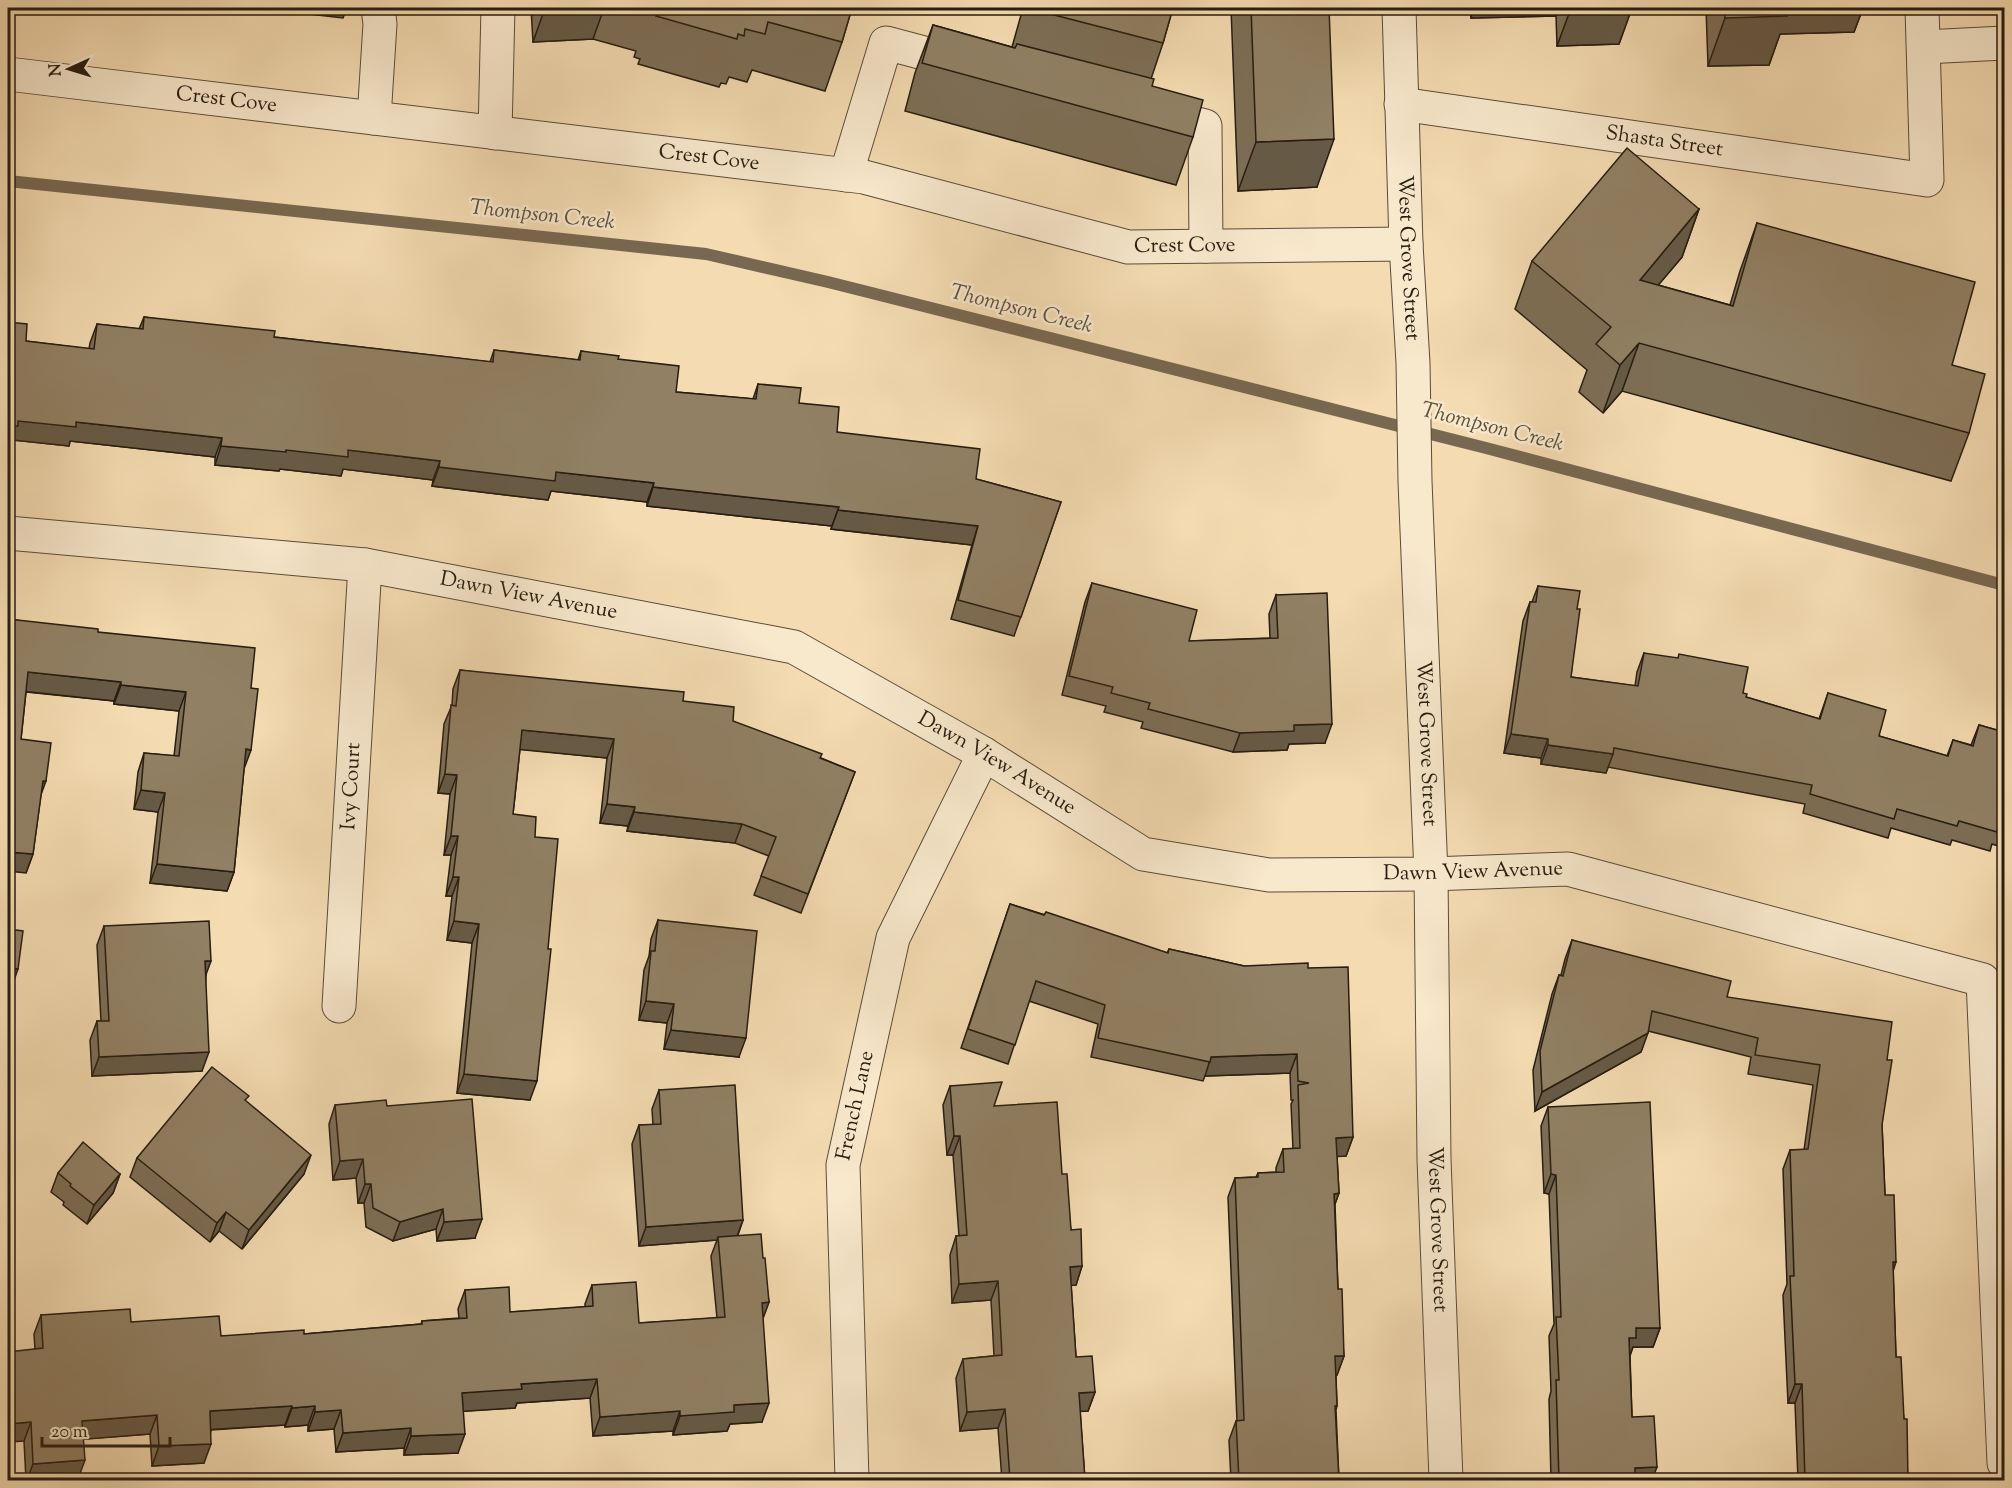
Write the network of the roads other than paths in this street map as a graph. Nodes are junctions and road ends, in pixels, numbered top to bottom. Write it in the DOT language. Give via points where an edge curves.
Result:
graph roads {
  1 [pos="378,8"];
  2 [pos="498,8"];
  3 [pos="1399,8"];
  4 [pos="1923,8"];
  5 [pos="2004,43"];
  6 [pos="1924,47"];
  7 [pos="988,70"];
  8 [pos="8,74"];
  9 [pos="1401,104"];
  10 [pos="1125,105"];
  11 [pos="374,118"];
  12 [pos="495,133"];
  13 [pos="846,175"];
  14 [pos="1406,244"];
  15 [pos="1206,246"];
  16 [pos="8,533"];
  17 [pos="365,565"];
  18 [pos="984,754"];
  19 [pos="1431,874"];
  20 [pos="339,1006"];
  21 [pos="2004,1463"];
  22 [pos="852,1480"];
  23 [pos="1446,1480"];
  1 -- 11 [label="street"];
  2 -- 12 [label="street"];
  3 -- 9 [label="street, West Grove Street"];
  4 -- 6 [label="street"];
  5 -- 6 [label="street"];
  6 -- 9 [label="street, Shasta Street" via="1927,180"];
  7 -- 13 [label="street" via="886,43"];
  8 -- 11 [label="street, Crest Cove"];
  9 -- 14 [label="street, West Grove Street"];
  10 -- 15 [label="street" via="1205,126"];
  11 -- 12 [label="street, Crest Cove"];
  12 -- 13 [label="street, Crest Cove"];
  13 -- 15 [label="street, Crest Cove" via="1128,247"];
  14 -- 15 [label="street, Crest Cove"];
  14 -- 19 [label="street, West Grove Street"];
  16 -- 17 [label="street, Dawn View Avenue"];
  17 -- 18 [label="street, Dawn View Avenue" via="794,647"];
  17 -- 20 [label="street, Ivy Court"];
  18 -- 19 [label="street, Dawn View Avenue" via="1143,854 1269,875"];
  18 -- 22 [label="street, French Lane" via="893,938 843,1165"];
  19 -- 21 [label="street, Dawn View Avenue" via="1568,869 1983,980"];
  19 -- 23 [label="street, West Grove Street" via="1435,1171"];
}
